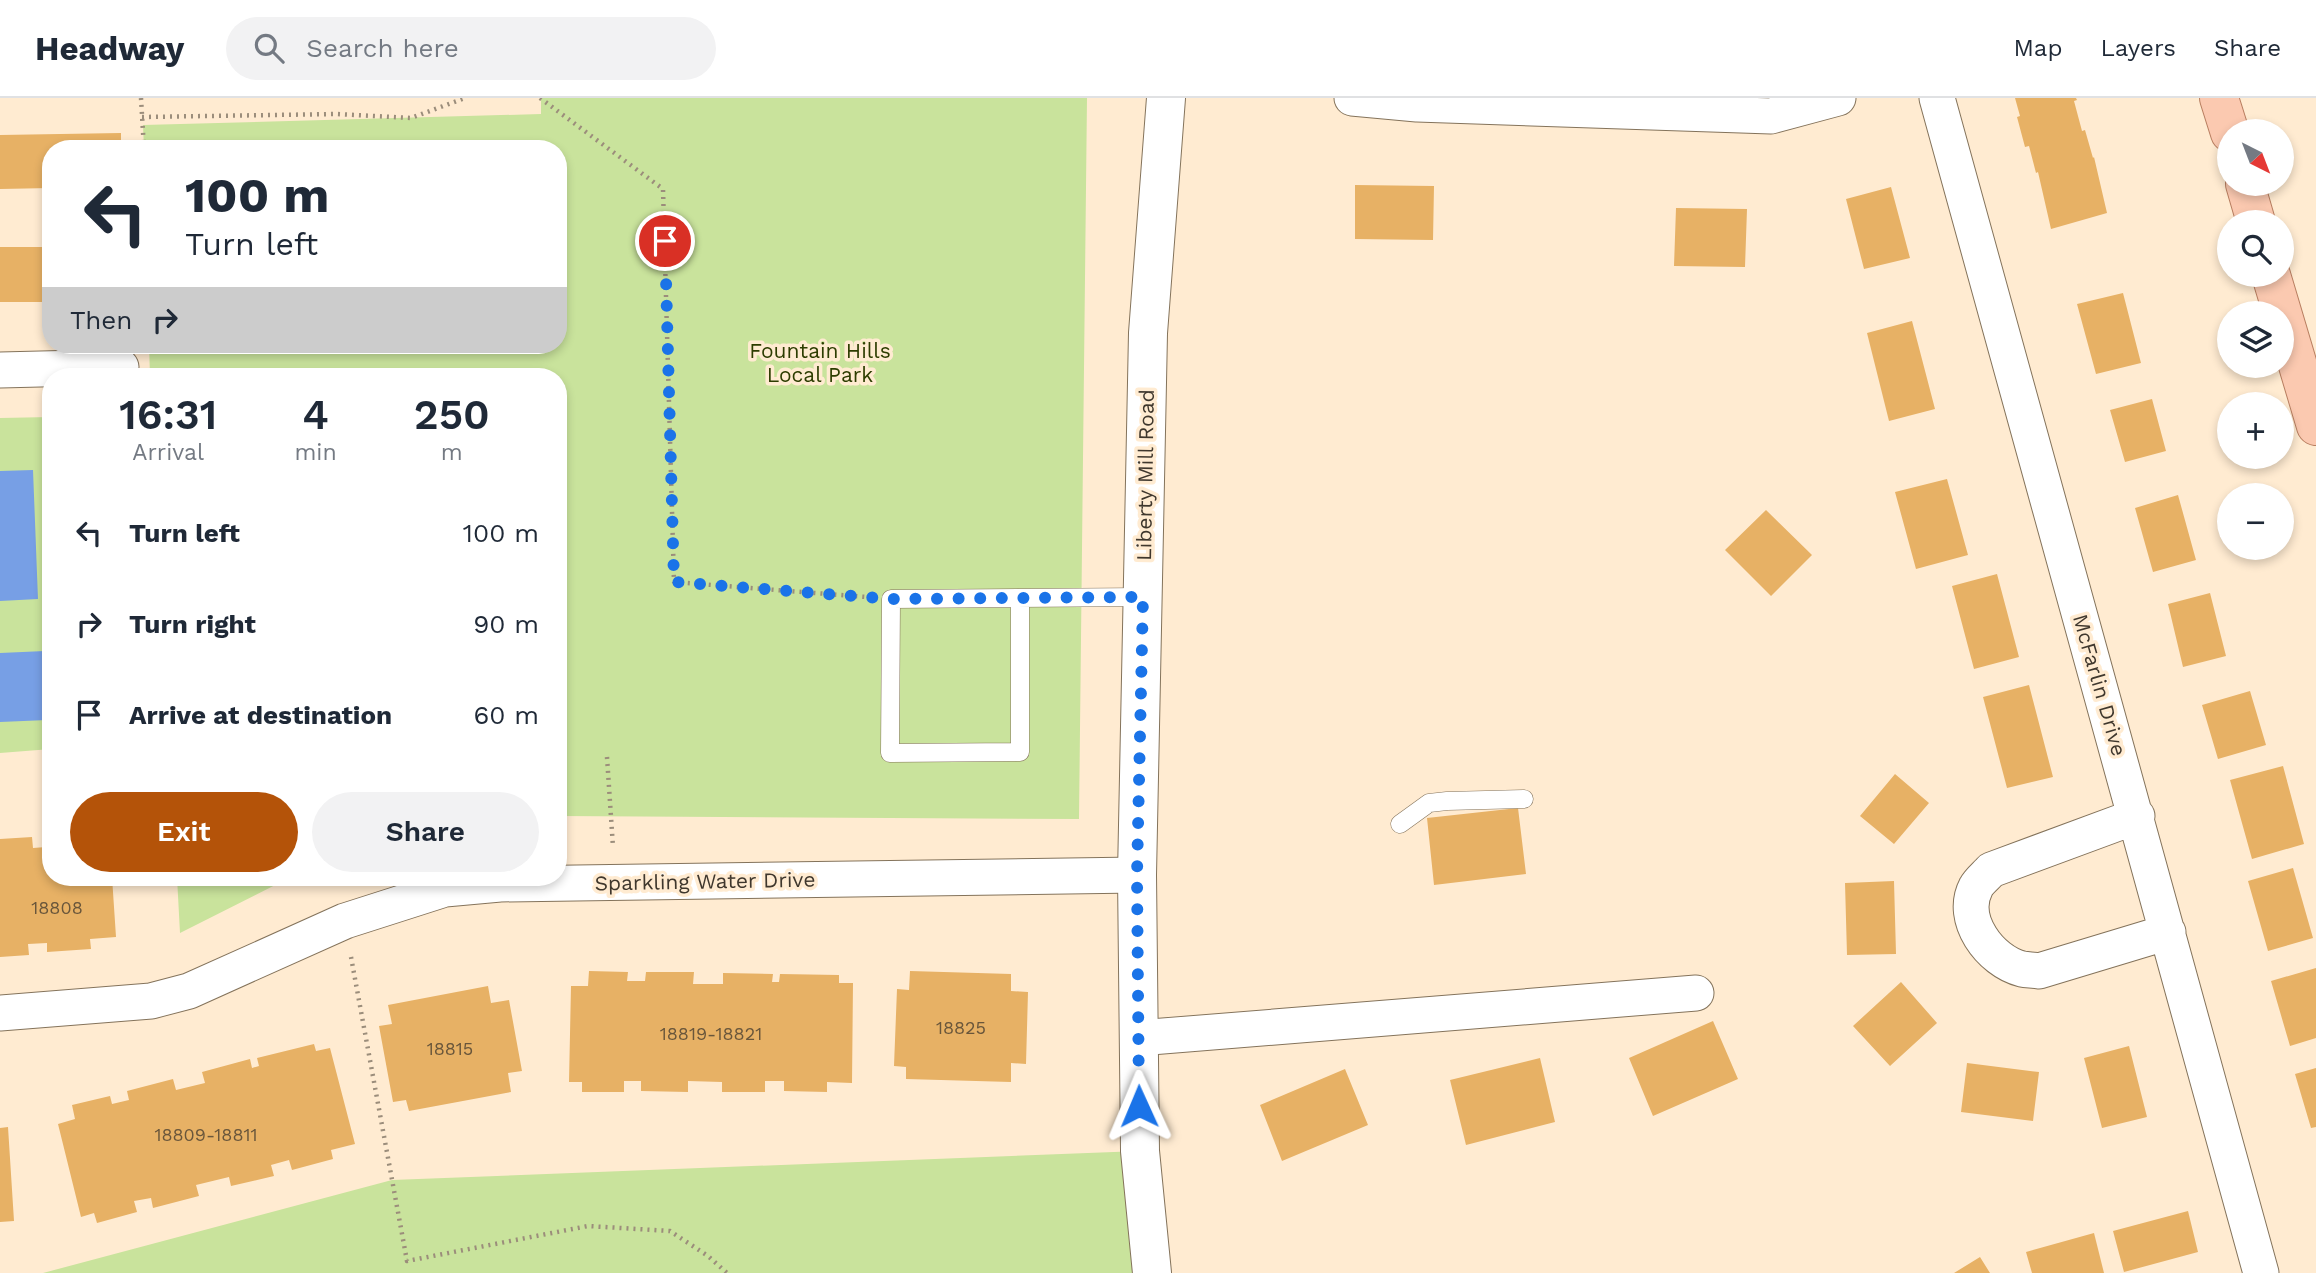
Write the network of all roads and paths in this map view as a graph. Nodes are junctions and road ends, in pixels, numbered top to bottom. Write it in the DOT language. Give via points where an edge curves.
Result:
graph roads {
  1 [pos="141,98"];
  2 [pos="465,98"];
  3 [pos="540,98"];
  4 [pos="1166,98"];
  5 [pos="1352,98"];
  6 [pos="1838,98"];
  7 [pos="1937,98"];
  8 [pos="2219,98"];
  9 [pos="1417,101"];
  10 [pos="142,117"];
  11 [pos="2226,119"];
  12 [pos="143,140"];
  13 [pos="2275,287"];
  14 [pos="121,367"];
  15 [pos="81,368"];
  16 [pos="42,369"];
  17 [pos="0,370"];
  18 [pos="2316,426"];
  19 [pos="1143,597"];
  20 [pos="1020,598"];
  21 [pos="891,599"];
  22 [pos="607,757"];
  23 [pos="1524,799"];
  24 [pos="2137,816"];
  25 [pos="1400,824"];
  26 [pos="1137,875"];
  27 [pos="615,882"];
  28 [pos="567,883"];
  29 [pos="478,886"];
  30 [pos="345,921"];
  31 [pos="2168,932"];
  32 [pos="1696,993"];
  33 [pos="0,1013"];
  34 [pos="1138,1038"];
  35 [pos="727,1273"];
  36 [pos="1152,1273"];
  37 [pos="2261,1273"];
  1 -- 10 [label="path"];
  2 -- 10 [label="path" via="411,118 337,114"];
  3 -- 21 [label="path" via="663,189 674,582"];
  4 -- 19 [label="street, Liberty Mill Road" via="1148,333"];
  5 -- 9 [label="street"];
  6 -- 9 [label="street" via="1772,116"];
  7 -- 24 [label="street, McFarlin Drive"];
  8 -- 11 [label="main road"];
  10 -- 12 [label="path"];
  13 -- 18 [label="main road"];
  14 -- 15 [label="street"];
  16 -- 17 [label="street"];
  19 -- 20 [label="lane"];
  19 -- 26 [label="street, Liberty Mill Road"];
  20 -- 21 [label="lane"];
  20 -- 21 [label="lane" via="1020,752 890,753"];
  22 -- 27 [label="path"];
  23 -- 25 [label="lane" via="1429,803"];
  24 -- 31 [label="street, McFarlin Drive"];
  24 -- 31 [label="street" via="1991,870 1976,887 1971,908 1975,928 1993,953 2020,969 2039,971"];
  26 -- 27 [label="street, Sparkling Water Drive"];
  26 -- 34 [label="street, Liberty Mill Road"];
  27 -- 28 [label="street, Sparkling Water Drive"];
  29 -- 30 [label="street, Sparkling Water Drive" via="445,889"];
  30 -- 33 [label="street, Sparkling Water Drive" via="189,991 151,1001"];
  30 -- 35 [label="path" via="407,1261 588,1226 670,1231"];
  31 -- 37 [label="street, McFarlin Drive"];
  32 -- 34 [label="street"];
  34 -- 36 [label="street, Liberty Mill Road" via="1140,1151"];
}
